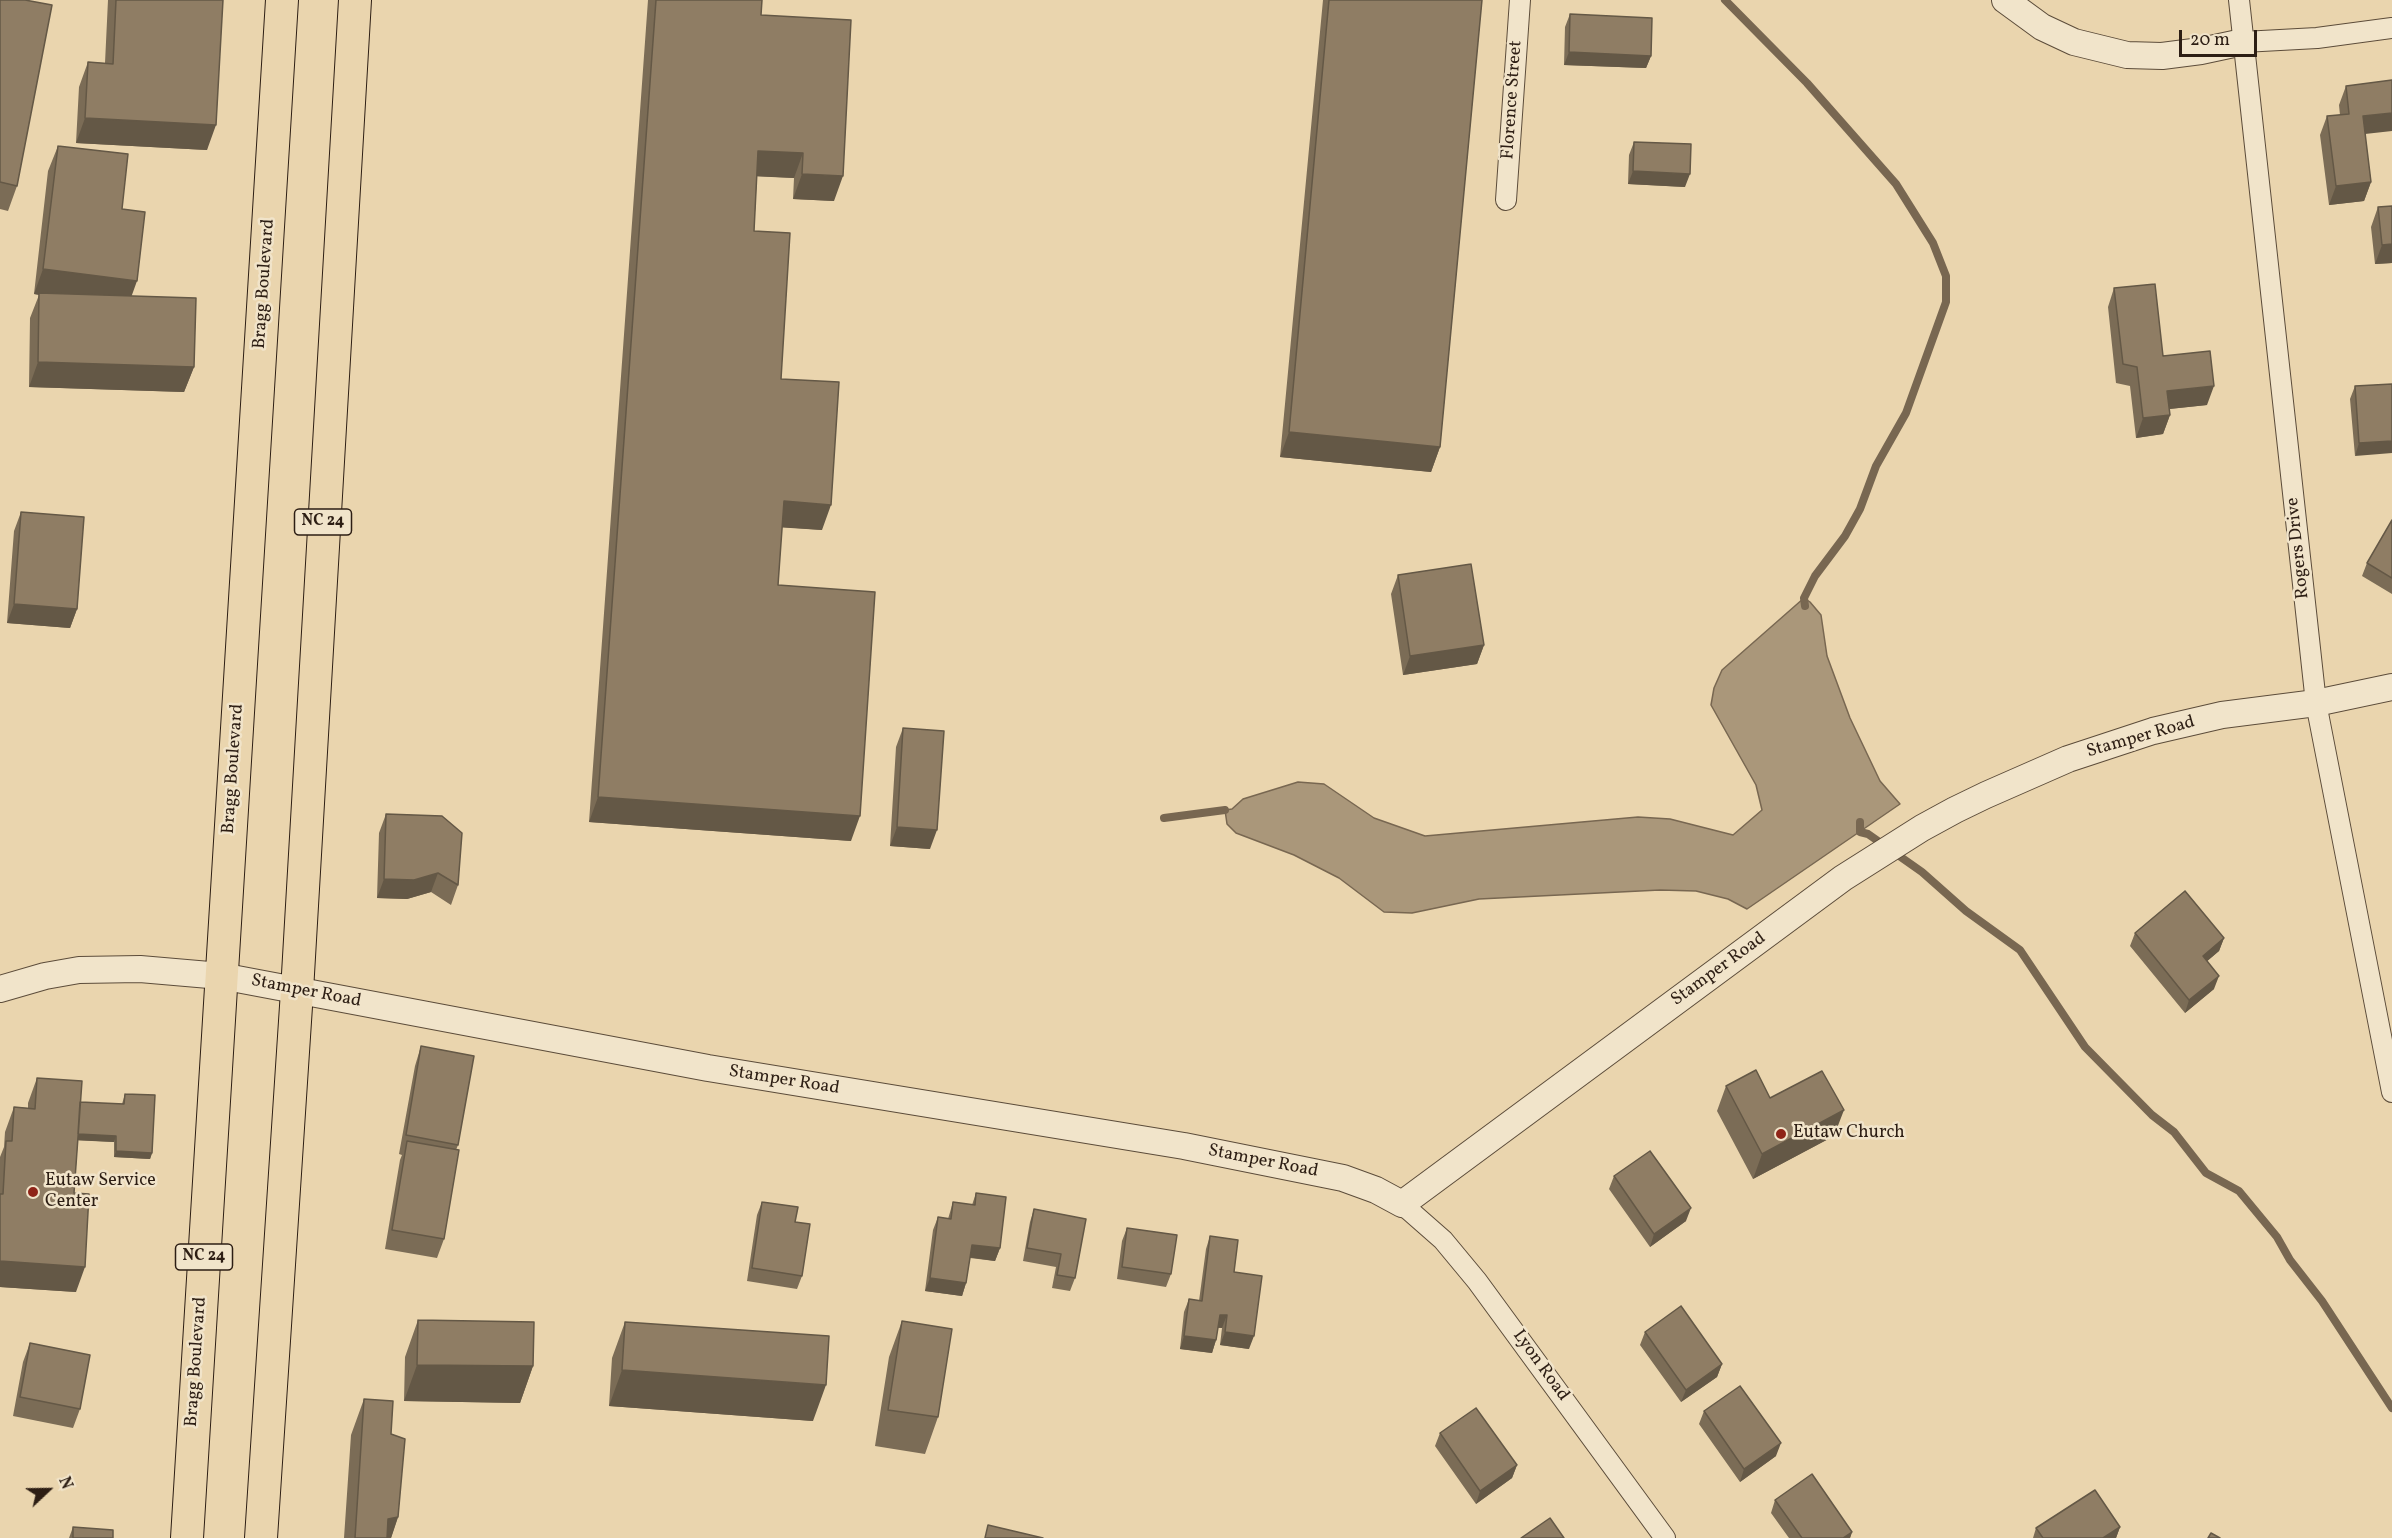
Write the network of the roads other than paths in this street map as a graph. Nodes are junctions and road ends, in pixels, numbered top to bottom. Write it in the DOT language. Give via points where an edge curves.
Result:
graph roads {
  1 [pos="282,0"];
  2 [pos="355,0"];
  3 [pos="1520,0"];
  4 [pos="2005,0"];
  5 [pos="2239,0"];
  6 [pos="2392,28"];
  7 [pos="2243,42"];
  8 [pos="1506,200"];
  9 [pos="2392,687"];
  10 [pos="2316,703"];
  11 [pos="221,976"];
  12 [pos="0,989"];
  13 [pos="297,991"];
  14 [pos="2392,1092"];
  15 [pos="1402,1204"];
  16 [pos="187,1538"];
  17 [pos="261,1538"];
  18 [pos="1665,1538"];
  1 -- 11 [label="main road, Bragg Boulevard / NC 24"];
  2 -- 13 [label="main road, NC 24"];
  3 -- 8 [label="street, Florence Street"];
  4 -- 7 [label="street" via="2042,27 2074,42 2127,55 2162,56"];
  5 -- 7 [label="street, Rogers Drive"];
  6 -- 7 [label="street"];
  7 -- 10 [label="street, Rogers Drive"];
  9 -- 10 [label="street, Stamper Road"];
  10 -- 14 [label="street, Rogers Drive"];
  10 -- 15 [label="street, Stamper Road" via="2222,715 2152,731 2068,759 1922,828 1843,878"];
  11 -- 12 [label="street, Stamper Road" via="140,969 79,970"];
  11 -- 13 [label="street, Stamper Road"];
  11 -- 16 [label="main road, Bragg Boulevard / NC 24"];
  13 -- 15 [label="street, Stamper Road" via="708,1068 1184,1146 1343,1178"];
  13 -- 17 [label="main road, NC 24"];
  15 -- 18 [label="street, Lyon Road" via="1443,1240 1477,1281"];
}
